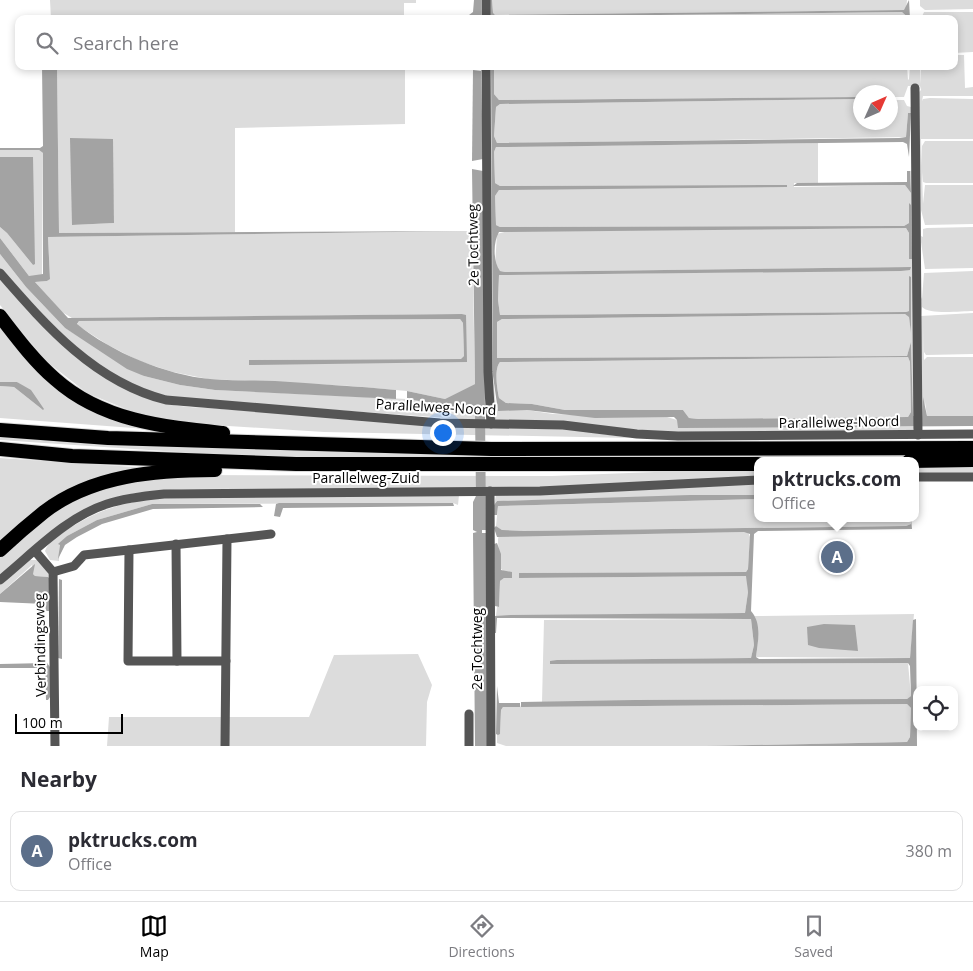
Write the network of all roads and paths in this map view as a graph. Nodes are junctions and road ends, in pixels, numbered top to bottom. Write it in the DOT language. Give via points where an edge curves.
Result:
graph roads {
  1 [pos="486,0"];
  2 [pos="486,15"];
  3 [pos="486,70"];
  4 [pos="915,88"];
  5 [pos="0,273"];
  6 [pos="0,316"];
  7 [pos="488,424"];
  8 [pos="0,430"];
  9 [pos="918,433"];
  10 [pos="973,434"];
  11 [pos="315,444"];
  12 [pos="973,448"];
  13 [pos="0,449"];
  14 [pos="973,460"];
  15 [pos="919,461"];
  16 [pos="296,464"];
  17 [pos="754,464"];
  18 [pos="919,477"];
  19 [pos="973,477"];
  20 [pos="754,480"];
  21 [pos="488,491"];
  22 [pos="270,534"];
  23 [pos="227,539"];
  24 [pos="176,544"];
  25 [pos="0,550"];
  26 [pos="128,550"];
  27 [pos="36,551"];
  28 [pos="53,572"];
  29 [pos="0,580"];
  30 [pos="177,661"];
  31 [pos="226,662"];
  32 [pos="469,714"];
  33 [pos="55,746"];
  34 [pos="225,746"];
  35 [pos="470,746"];
  36 [pos="491,746"];
  1 -- 2 [label="street"];
  3 -- 7 [label="street, 2e Tochtweg"];
  4 -- 9 [label="street, Parallelweg-Noord"];
  5 -- 7 [label="street, Parallelweg-Noord" via="74,352 111,378 155,398 195,404"];
  6 -- 11 [label="highway" via="56,380 108,411 138,422 189,430 301,438"];
  7 -- 9 [label="street, Parallelweg-Noord" via="563,425 678,436"];
  8 -- 11 [label="highway" via="108,438"];
  9 -- 10 [label="street, Parallelweg-Noord"];
  11 -- 12 [label="highway" via="491,449"];
  13 -- 16 [label="highway" via="72,456"];
  14 -- 15 [label="highway"];
  16 -- 17 [label="highway"];
  16 -- 25 [label="highway" via="280,470 189,470 123,477 63,500"];
  18 -- 19 [label="street"];
  20 -- 21 [label="street, Parallelweg-Zuid"];
  21 -- 27 [label="street, Parallelweg-Zuid" via="134,497 94,509"];
  21 -- 36 [label="street, 2e Tochtweg"];
  22 -- 23 [label="street"];
  23 -- 24 [label="street"];
  23 -- 31 [label="street"];
  24 -- 26 [label="street"];
  24 -- 30 [label="street"];
  26 -- 28 [label="street" via="84,555 74,566"];
  26 -- 30 [label="street" via="128,661"];
  27 -- 28 [label="street"];
  27 -- 29 [label="street, Parallelweg-Zuid"];
  28 -- 33 [label="street, Verbindingsweg"];
  30 -- 31 [label="street"];
  31 -- 34 [label="street"];
  32 -- 35 [label="street"];
}
